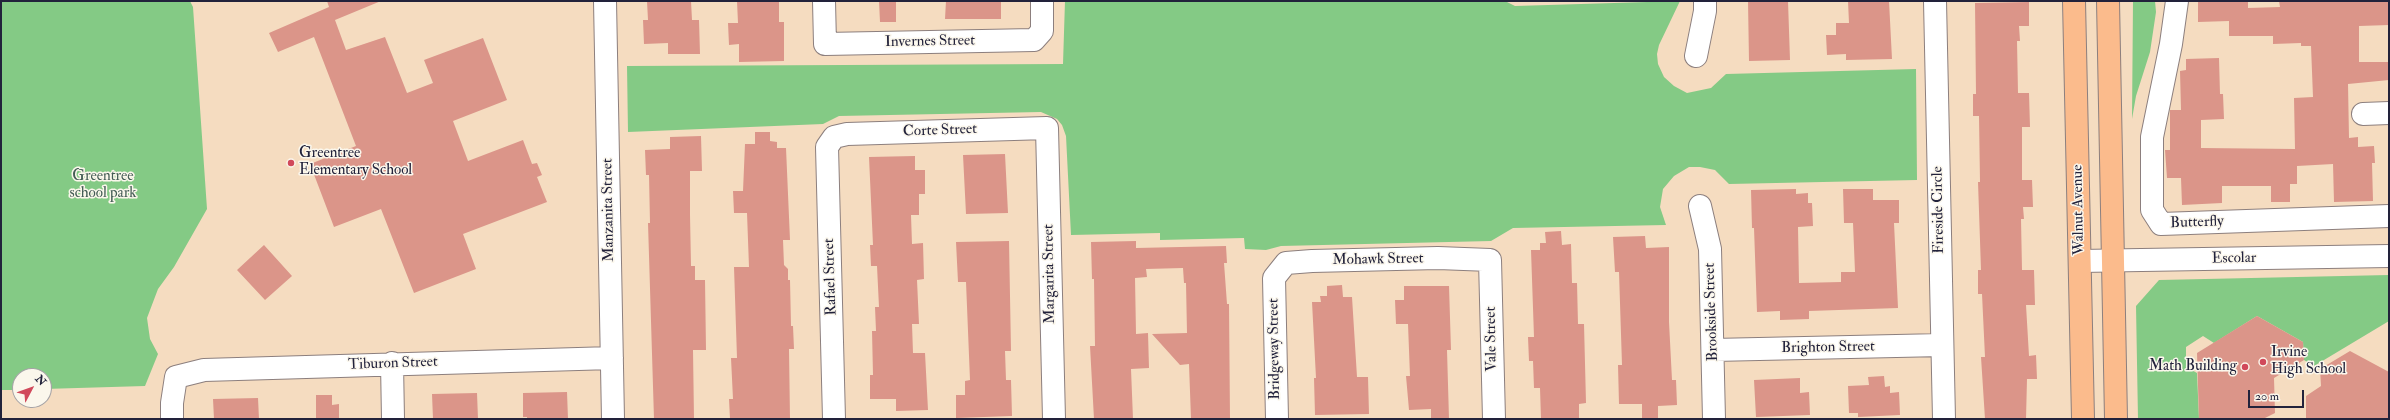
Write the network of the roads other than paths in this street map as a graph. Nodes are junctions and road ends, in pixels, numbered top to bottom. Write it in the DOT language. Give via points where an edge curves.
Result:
graph roads {
  1 [pos="605,1"];
  2 [pos="824,1"];
  3 [pos="1042,1"];
  4 [pos="1705,1"];
  5 [pos="1935,1"];
  6 [pos="2074,1"];
  7 [pos="2108,1"];
  8 [pos="2177,1"];
  9 [pos="1696,56"];
  10 [pos="2389,113"];
  11 [pos="2363,114"];
  12 [pos="1047,128"];
  13 [pos="834,137"];
  14 [pos="1700,206"];
  15 [pos="2389,216"];
  16 [pos="2389,256"];
  17 [pos="1490,260"];
  18 [pos="2080,261"];
  19 [pos="2113,261"];
  20 [pos="1274,278"];
  21 [pos="1942,345"];
  22 [pos="1713,350"];
  23 [pos="612,358"];
  24 [pos="392,363"];
  25 [pos="172,419"];
  26 [pos="393,419"];
  27 [pos="613,419"];
  28 [pos="834,419"];
  29 [pos="1054,419"];
  30 [pos="1277,419"];
  31 [pos="1494,419"];
  32 [pos="1714,419"];
  33 [pos="1944,419"];
  34 [pos="2083,419"];
  35 [pos="2116,419"];
  1 -- 23 [label="street, Manzanita Street"];
  2 -- 3 [label="street, Invernes Street" via="825,44 1034,40 1042,31"];
  4 -- 9 [label="street"];
  5 -- 21 [label="street, Fireside Circle"];
  6 -- 18 [label="main road, Walnut Avenue"];
  7 -- 19 [label="main road"];
  8 -- 15 [label="street, Butterfly" via="2152,137 2152,210 2161,224"];
  10 -- 11 [label="street"];
  12 -- 13 [label="street, Corte Street" via="847,134"];
  12 -- 29 [label="street, Margarita Street"];
  13 -- 28 [label="street, Rafael Street" via="827,147"];
  14 -- 22 [label="street, Brookside Street" via="1710,249"];
  16 -- 19 [label="street, Escolar"];
  17 -- 20 [label="street, Mohawk Street" via="1286,263"];
  17 -- 31 [label="street, Vale Street"];
  18 -- 19 [label="street, Escolar"];
  18 -- 34 [label="main road, Walnut Avenue"];
  19 -- 35 [label="main road"];
  20 -- 30 [label="street, Bridgeway Street"];
  21 -- 22 [label="street, Brighton Street"];
  21 -- 33 [label="street, Fireside Circle"];
  22 -- 32 [label="street, Brookside Street"];
  23 -- 24 [label="street, Tiburon Street"];
  23 -- 27 [label="street, Manzanita Street"];
  24 -- 25 [label="street, Tiburon Street" via="204,370 176,377"];
  24 -- 26 [label="street"];
}
